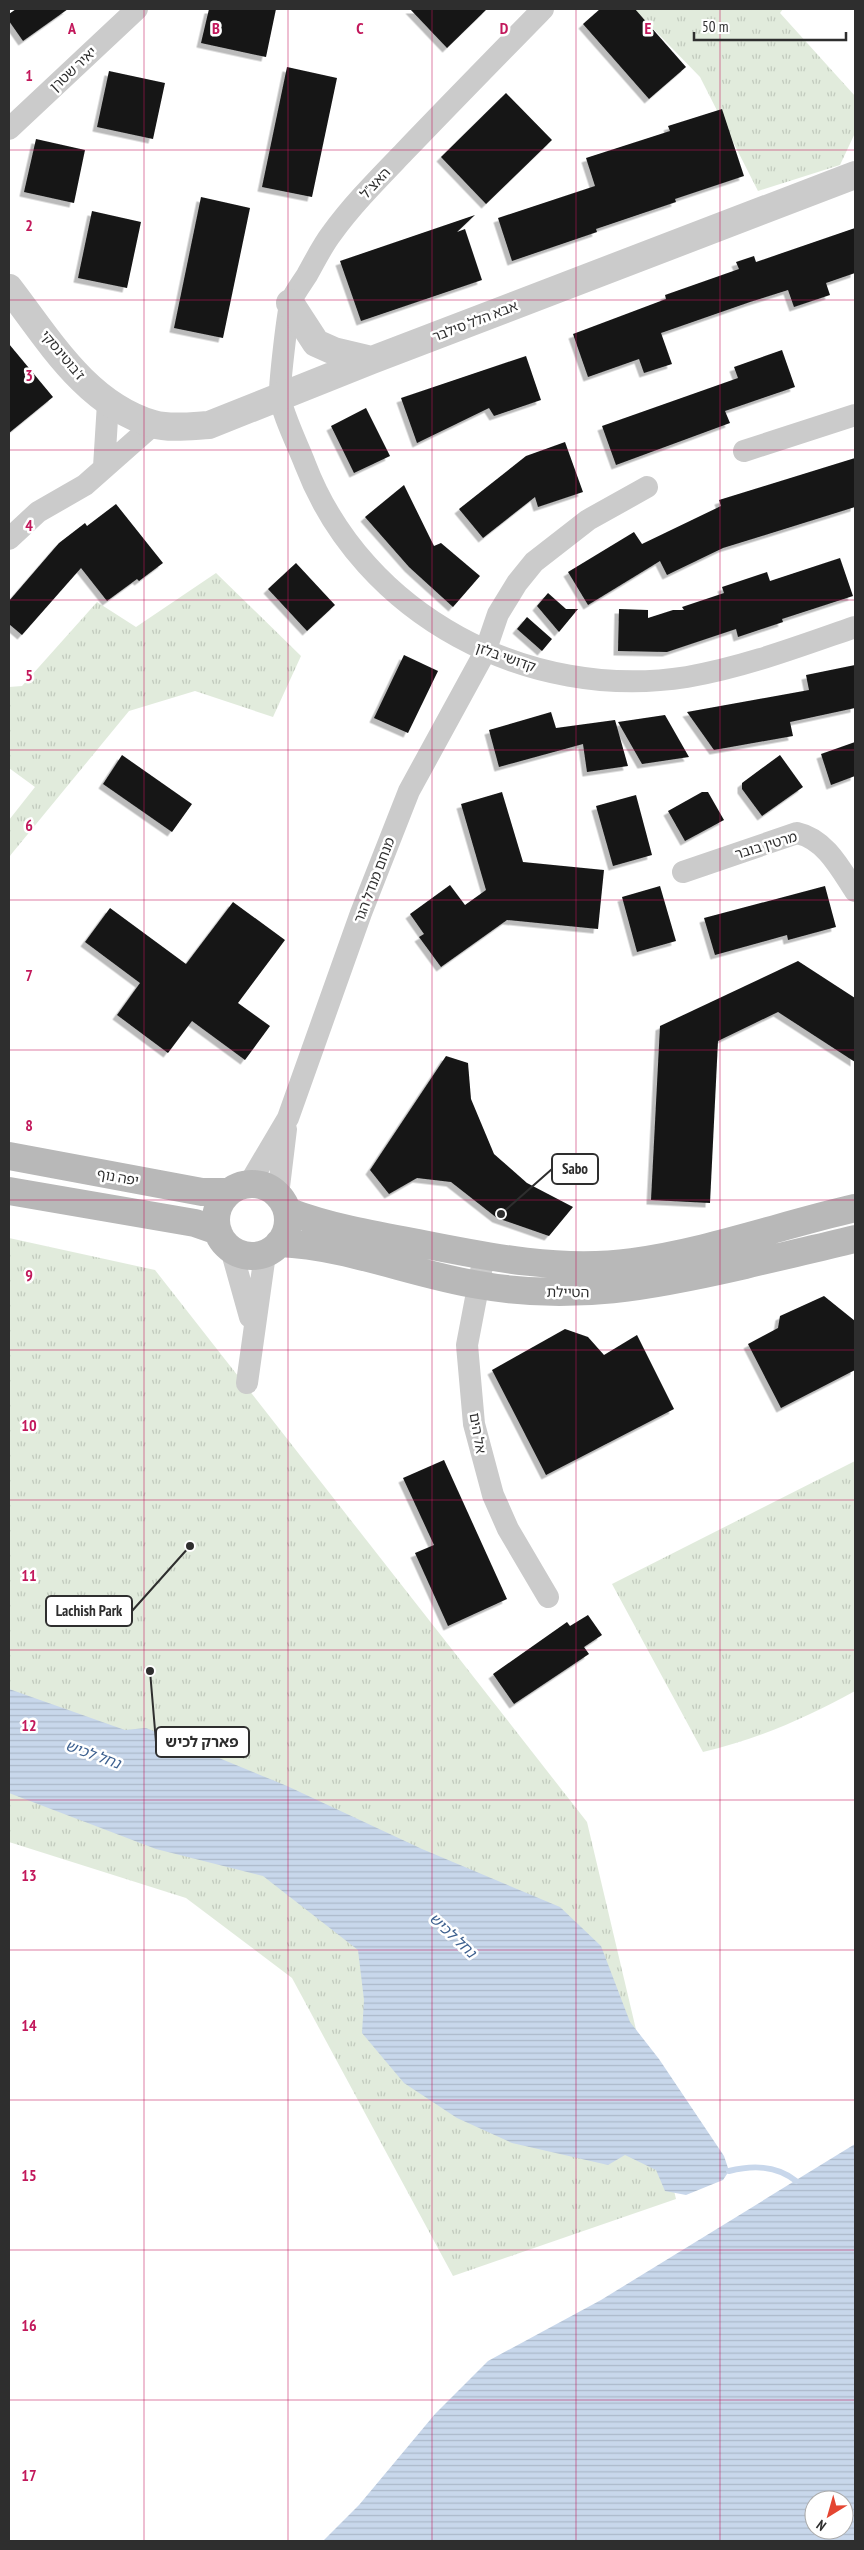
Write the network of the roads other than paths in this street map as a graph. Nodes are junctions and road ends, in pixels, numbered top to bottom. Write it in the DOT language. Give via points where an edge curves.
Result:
graph roads {
  1 [pos="136,9"];
  2 [pos="544,9"];
  3 [pos="9,129"];
  4 [pos="855,175"];
  5 [pos="9,288"];
  6 [pos="290,303"];
  7 [pos="372,360"];
  8 [pos="280,397"];
  9 [pos="108,403"];
  10 [pos="855,414"];
  11 [pos="154,424"];
  12 [pos="744,451"];
  13 [pos="104,467"];
  14 [pos="647,487"];
  15 [pos="9,539"];
  16 [pos="855,627"];
  17 [pos="485,652"];
  18 [pos="683,872"];
  19 [pos="855,891"];
  20 [pos="288,1118"];
  21 [pos="9,1156"];
  22 [pos="239,1188"];
  23 [pos="9,1191"];
  24 [pos="282,1203"];
  25 [pos="855,1208"];
  26 [pos="855,1239"];
  27 [pos="224,1240"];
  28 [pos="272,1248"];
  29 [pos="484,1256"];
  30 [pos="478,1285"];
  31 [pos="254,1332"];
  32 [pos="247,1383"];
  33 [pos="548,1596"];
  1 -- 3 [label="street, יאיר שטרן"];
  2 -- 6 [label="street, האצ\"ל" via="364,194 331,235"];
  4 -- 7 [label="street, אבא הלל סילבר"];
  5 -- 9 [label="street, ז'בוטינסקי" via="73,372"];
  6 -- 7 [label="street" via="316,343"];
  6 -- 8 [label="street, האצ\"ל"];
  7 -- 8 [label="street, אבא הלל סילבר"];
  8 -- 11 [label="street, אבא הלל סילבר" via="209,425 180,427"];
  8 -- 17 [label="street, קדושי בלזן" via="311,479 332,519 357,555 411,606"];
  9 -- 11 [label="street, ז'בוטינסקי"];
  9 -- 13 [label="street"];
  10 -- 12 [label="street"];
  11 -- 13 [label="street"];
  13 -- 15 [label="street" via="84,485 38,512"];
  14 -- 17 [label="street, מנחם מנדל הגר" via="588,520 534,562 498,614"];
  16 -- 17 [label="street, קדושי בלזן" via="736,667 684,677 596,679 562,674"];
  17 -- 20 [label="street, מנחם מנדל הגר" via="409,792 360,913"];
  18 -- 19 [label="street, מרטין בובר" via="797,833 808,835 820,844"];
  20 -- 22 [label="street"];
  20 -- 24 [label="street"];
  21 -- 22 [label="main road, יפה נוף" via="202,1192"];
  22 -- 24 [label="main road" via="264,1187"];
  22 -- 27 [label="main road" via="217,1210 216,1221"];
  23 -- 27 [label="main road" via="195,1223"];
  24 -- 28 [label="main road" via="287,1229"];
  24 -- 29 [label="main road, הטיילת" via="312,1220"];
  25 -- 29 [label="main road, הטיילת" via="633,1262 567,1265"];
  26 -- 30 [label="main road, הטיילת" via="629,1289 566,1293"];
  27 -- 28 [label="main road" via="247,1256"];
  27 -- 31 [label="street"];
  28 -- 30 [label="main road, הטיילת" via="318,1246"];
  28 -- 31 [label="street"];
  29 -- 30 [label="street, אל הים"];
  30 -- 33 [label="street, אל הים" via="467,1345 474,1424 493,1495 508,1529"];
  31 -- 32 [label="street"];
}
